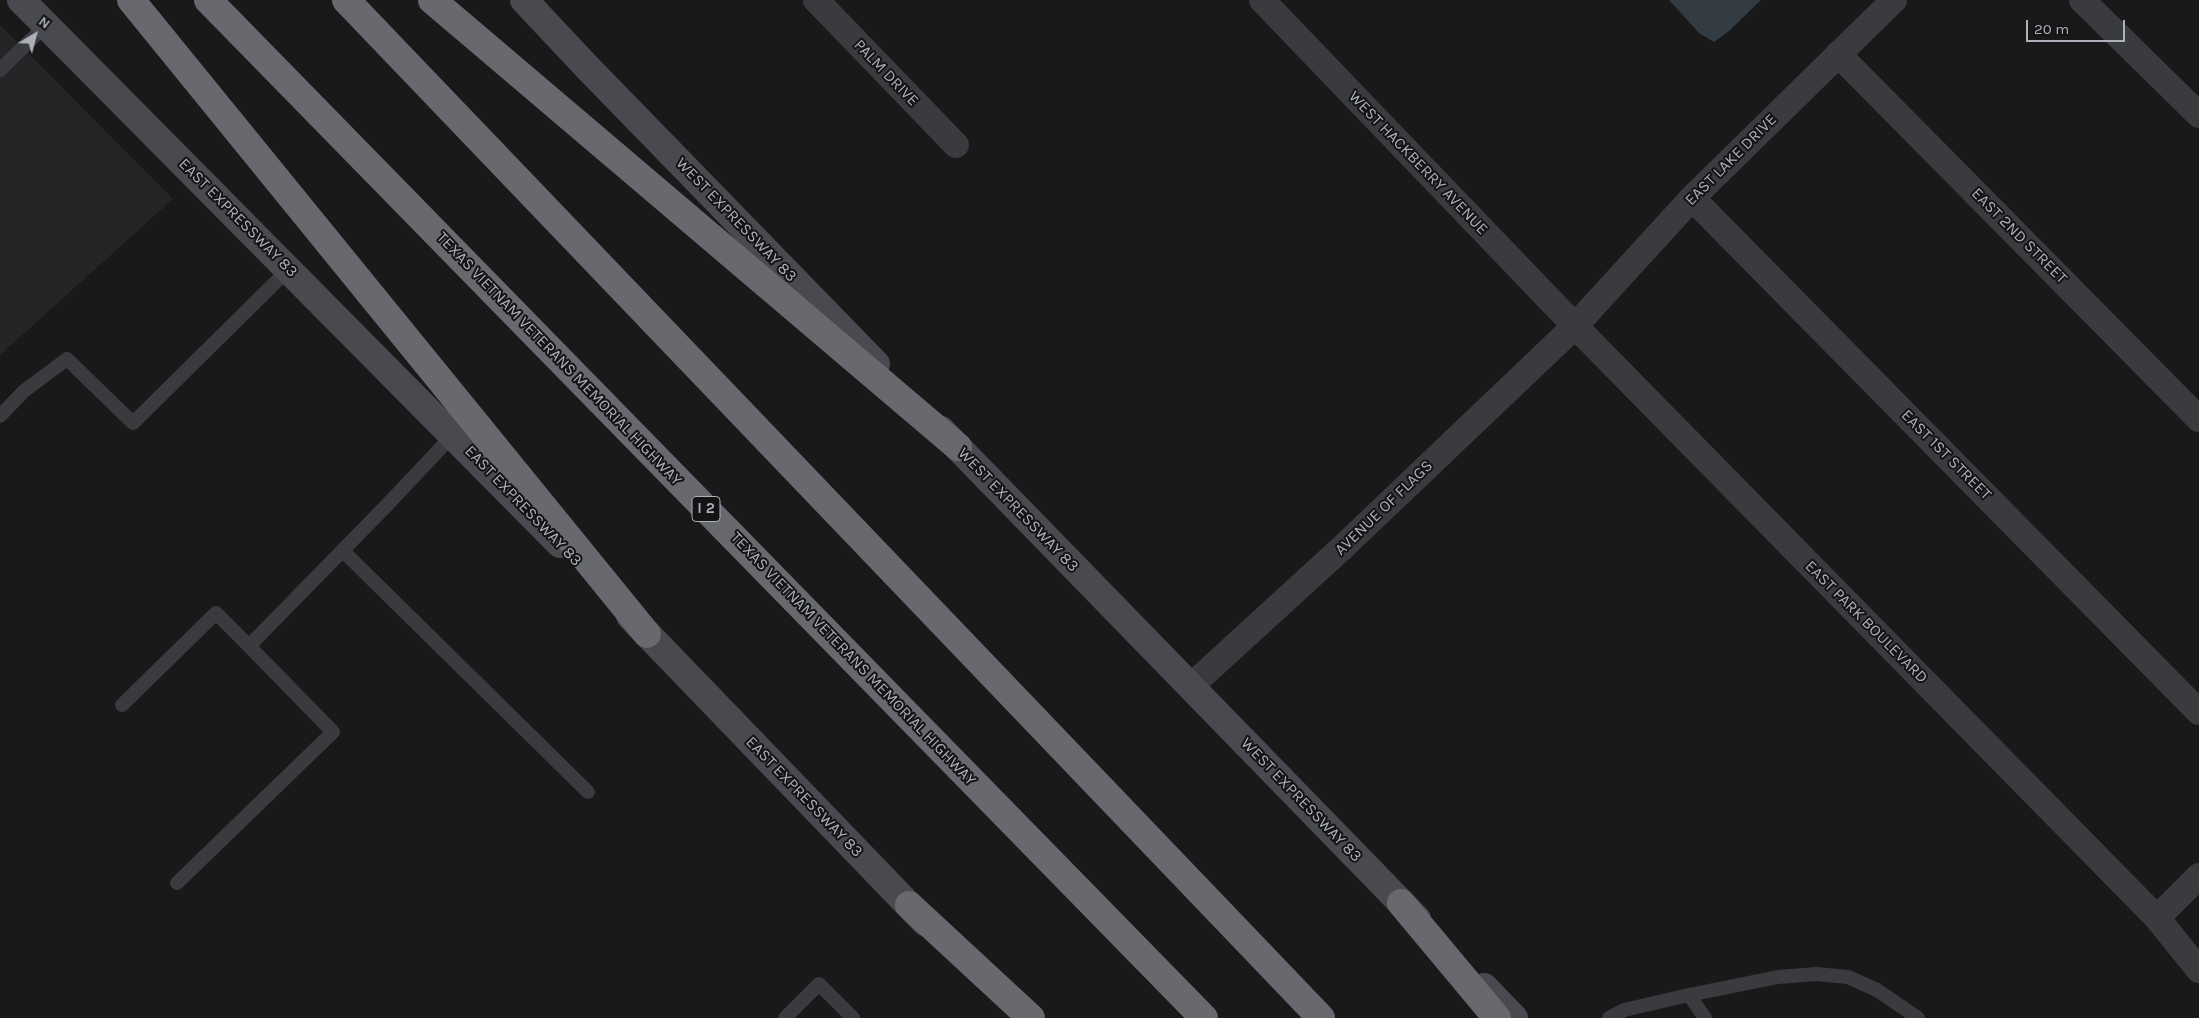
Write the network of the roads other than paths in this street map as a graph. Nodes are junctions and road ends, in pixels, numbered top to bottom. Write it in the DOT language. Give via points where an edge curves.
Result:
graph roads {
  1 [pos="21,0"];
  2 [pos="131,0"];
  3 [pos="208,0"];
  4 [pos="346,0"];
  5 [pos="432,0"];
  6 [pos="524,0"];
  7 [pos="816,0"];
  8 [pos="1262,0"];
  9 [pos="1894,0"];
  10 [pos="2082,0"];
  11 [pos="46,25"];
  12 [pos="1838,54"];
  13 [pos="0,70"];
  14 [pos="2199,115"];
  15 [pos="956,145"];
  16 [pos="1692,198"];
  17 [pos="289,269"];
  18 [pos="1575,326"];
  19 [pos="0,416"];
  20 [pos="2199,419"];
  21 [pos="453,435"];
  22 [pos="958,448"];
  23 [pos="343,551"];
  24 [pos="647,634"];
  25 [pos="249,646"];
  26 [pos="1191,686"];
  27 [pos="122,705"];
  28 [pos="2199,712"];
  29 [pos="588,792"];
  30 [pos="2199,876"];
  31 [pos="177,883"];
  32 [pos="1401,903"];
  33 [pos="909,906"];
  34 [pos="2157,918"];
  35 [pos="2199,970"];
  36 [pos="1689,995"];
  37 [pos="785,1018"];
  38 [pos="853,1018"];
  39 [pos="1019,1018"];
  40 [pos="1031,1018"];
  41 [pos="1204,1018"];
  42 [pos="1321,1018"];
  43 [pos="1497,1018"];
  44 [pos="1514,1018"];
  45 [pos="1609,1018"];
  46 [pos="1705,1018"];
  47 [pos="1918,1018"];
  1 -- 11 [label="main road, EAST EXPRESSWAY 83"];
  2 -- 24 [label="highway"];
  3 -- 41 [label="highway, TEXAS VIETNAM VETERANS MEMORIAL HIGHWAY / I 2"];
  4 -- 42 [label="highway"];
  5 -- 22 [label="highway"];
  6 -- 22 [label="main road, WEST EXPRESSWAY 83"];
  7 -- 15 [label="street, PALM DRIVE"];
  8 -- 18 [label="street, WEST HACKBERRY AVENUE"];
  9 -- 12 [label="street, EAST LAKE DRIVE"];
  10 -- 14 [label="street"];
  11 -- 13 [label="lane"];
  11 -- 17 [label="main road, EAST EXPRESSWAY 83"];
  12 -- 16 [label="street, EAST LAKE DRIVE"];
  12 -- 20 [label="street, EAST 2ND STREET"];
  16 -- 18 [label="street, EAST LAKE DRIVE"];
  16 -- 28 [label="street, EAST 1ST STREET"];
  17 -- 19 [label="lane" via="134,422 67,359 24,391"];
  17 -- 21 [label="main road, EAST EXPRESSWAY 83"];
  18 -- 26 [label="street, AVENUE OF FLAGS" via="1344,548"];
  18 -- 34 [label="street, EAST PARK BOULEVARD"];
  21 -- 23 [label="lane"];
  21 -- 24 [label="main road, EAST EXPRESSWAY 83"];
  22 -- 26 [label="main road, WEST EXPRESSWAY 83"];
  23 -- 25 [label="lane"];
  23 -- 29 [label="lane"];
  24 -- 33 [label="main road, EAST EXPRESSWAY 83"];
  25 -- 27 [label="lane" via="216,612"];
  25 -- 31 [label="lane" via="333,732"];
  26 -- 32 [label="main road, WEST EXPRESSWAY 83"];
  30 -- 34 [label="street"];
  32 -- 43 [label="highway"];
  32 -- 44 [label="main road, WEST EXPRESSWAY 83"];
  33 -- 39 [label="main road, EAST EXPRESSWAY 83"];
  33 -- 40 [label="highway"];
  34 -- 35 [label="street"];
  36 -- 45 [label="lane" via="1624,1010"];
  36 -- 46 [label="lane"];
  36 -- 47 [label="lane" via="1778,977 1816,974 1848,977 1877,990"];
  37 -- 38 [label="lane" via="819,984"];
}
